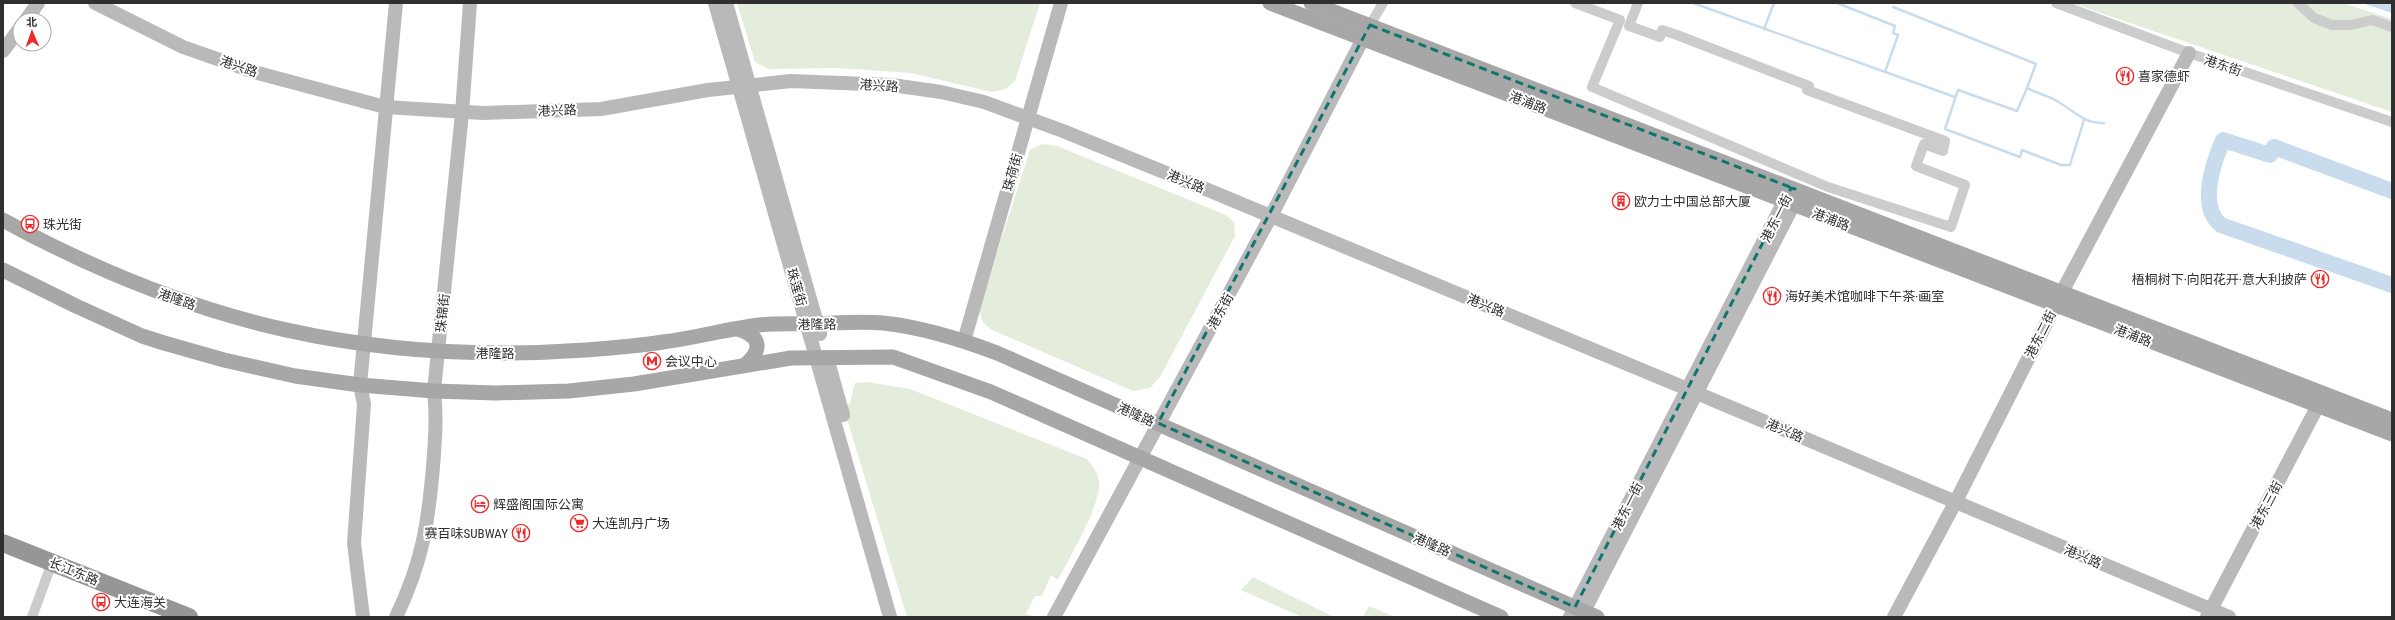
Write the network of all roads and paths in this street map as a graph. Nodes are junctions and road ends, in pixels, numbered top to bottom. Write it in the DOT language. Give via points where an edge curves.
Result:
graph roads {
  1 [pos="38,3"];
  2 [pos="95,3"];
  3 [pos="396,3"];
  4 [pos="470,3"];
  5 [pos="715,3"];
  6 [pos="726,3"];
  7 [pos="1061,3"];
  8 [pos="1270,3"];
  9 [pos="1311,3"];
  10 [pos="1383,3"];
  11 [pos="1575,3"];
  12 [pos="1638,3"];
  13 [pos="2056,3"];
  14 [pos="2298,3"];
  15 [pos="32,12"];
  16 [pos="2392,27"];
  17 [pos="1367,32"];
  18 [pos="12,39"];
  19 [pos="3,51"];
  20 [pos="2189,53"];
  21 [pos="744,86"];
  22 [pos="385,107"];
  23 [pos="462,113"];
  24 [pos="1027,119"];
  25 [pos="2392,122"];
  26 [pos="1795,189"];
  27 [pos="1789,203"];
  28 [pos="1271,216"];
  29 [pos="3,220"];
  30 [pos="3,270"];
  31 [pos="2062,292"];
  32 [pos="2055,305"];
  33 [pos="812,324"];
  34 [pos="738,329"];
  35 [pos="964,341"];
  36 [pos="363,345"];
  37 [pos="438,352"];
  38 [pos="822,358"];
  39 [pos="745,365"];
  40 [pos="360,385"];
  41 [pos="434,391"];
  42 [pos="1692,391"];
  43 [pos="2321,400"];
  44 [pos="2392,420"];
  45 [pos="1158,424"];
  46 [pos="2392,434"];
  47 [pos="1140,457"];
  48 [pos="1955,503"];
  49 [pos="3,543"];
  50 [pos="3,552"];
  51 [pos="49,571"];
  52 [pos="2209,613"];
  53 [pos="1582,614"];
  54 [pos="365,616"];
  55 [pos="32,617"];
  56 [pos="164,617"];
  57 [pos="189,617"];
  58 [pos="396,617"];
  59 [pos="890,617"];
  60 [pos="900,617"];
  61 [pos="1054,617"];
  62 [pos="1501,617"];
  63 [pos="1894,617"];
  64 [pos="2229,617"];
  1 -- 15 [label="main road"];
  2 -- 22 [label="main road, 港兴路" via="183,47 254,72"];
  3 -- 22 [label="main road"];
  4 -- 23 [label="main road, 珠锦街"];
  5 -- 21 [label="main road, 珠莲街"];
  6 -- 21 [label="main road, 珠莲街"];
  7 -- 24 [label="main road, 珠荷街"];
  8 -- 17 [label="main road, 港浦路"];
  9 -- 17 [label="main road, 港浦路"];
  10 -- 17 [label="street, 港东街"];
  11 -- 12 [label="street" via="1620,20 1592,87 1828,187 1951,227 1965,185 1916,166 1924,144 1942,150 1945,141 1807,90 1808,86 1677,35 1662,30 1660,37 1629,26"];
  13 -- 20 [label="street, 港东街"];
  14 -- 16 [label="street" via="2314,18 2332,26 2372,20"];
  17 -- 26 [label="main road, 港浦路"];
  17 -- 27 [label="main road, 港浦路"];
  17 -- 28 [label="main road, 港东街"];
  18 -- 19 [label="main road"];
  20 -- 25 [label="street, 港东街"];
  20 -- 31 [label="main road, 港东二街"];
  21 -- 23 [label="main road, 港兴路" via="601,109"];
  21 -- 24 [label="main road, 港兴路" via="791,81 892,84 984,102"];
  21 -- 33 [label="main road, 珠莲街"];
  22 -- 23 [label="main road, 港兴路"];
  22 -- 36 [label="main road"];
  23 -- 37 [label="main road, 珠锦街"];
  24 -- 28 [label="main road, 港兴路"];
  24 -- 35 [label="main road, 珠荷街"];
  26 -- 27 [label="main road, 港东一街" via="1791,188"];
  26 -- 31 [label="main road, 港浦路"];
  27 -- 32 [label="main road, 港浦路"];
  27 -- 42 [label="main road, 港东一街"];
  28 -- 42 [label="main road, 港兴路"];
  28 -- 45 [label="main road, 港东街"];
  29 -- 36 [label="main road, 港隆路" via="70,256 158,293 227,316"];
  30 -- 40 [label="main road" via="76,306 150,338 295,376"];
  31 -- 32 [label="main road, 港东二街"];
  31 -- 43 [label="main road, 港浦路"];
  32 -- 43 [label="main road, 港浦路"];
  32 -- 48 [label="main road, 港东二街"];
  33 -- 34 [label="main road, 港隆路" via="769,324"];
  33 -- 35 [label="main road, 港隆路" via="882,323"];
  33 -- 38 [label="main road, 珠莲街"];
  34 -- 37 [label="main road, 港隆路" via="664,342 584,350 488,354"];
  34 -- 39 [label="main road" via="749,332 756,341 757,349 754,356"];
  35 -- 45 [label="main road, 港隆路"];
  36 -- 37 [label="main road, 港隆路"];
  36 -- 40 [label="main road"];
  37 -- 41 [label="main road, 珠锦街"];
  38 -- 39 [label="main road" via="791,358"];
  38 -- 47 [label="main road" via="893,357 991,392"];
  38 -- 59 [label="main road, 珠莲街"];
  38 -- 60 [label="main road, 珠莲街"];
  39 -- 41 [label="main road" via="602,388 529,392"];
  40 -- 41 [label="main road"];
  40 -- 54 [label="main road" via="364,404 354,543"];
  41 -- 58 [label="main road, 珠锦街" via="437,418 427,532 418,565"];
  42 -- 48 [label="main road, 港兴路"];
  42 -- 53 [label="main road, 港东一街"];
  43 -- 44 [label="main road, 港浦路"];
  43 -- 46 [label="main road, 港浦路"];
  43 -- 52 [label="main road, 港东三街"];
  45 -- 47 [label="main road, 港东街"];
  45 -- 53 [label="main road, 港隆路"];
  47 -- 61 [label="main road, 港东街"];
  47 -- 62 [label="main road"];
  48 -- 52 [label="main road, 港兴路"];
  48 -- 63 [label="main road, 港东二街"];
  49 -- 57 [label="highway, 长江东路"];
  50 -- 51 [label="highway, 长江东路"];
  51 -- 55 [label="street"];
  51 -- 56 [label="highway, 长江东路"];
  52 -- 64 [label="main road, 港兴路"];
}
